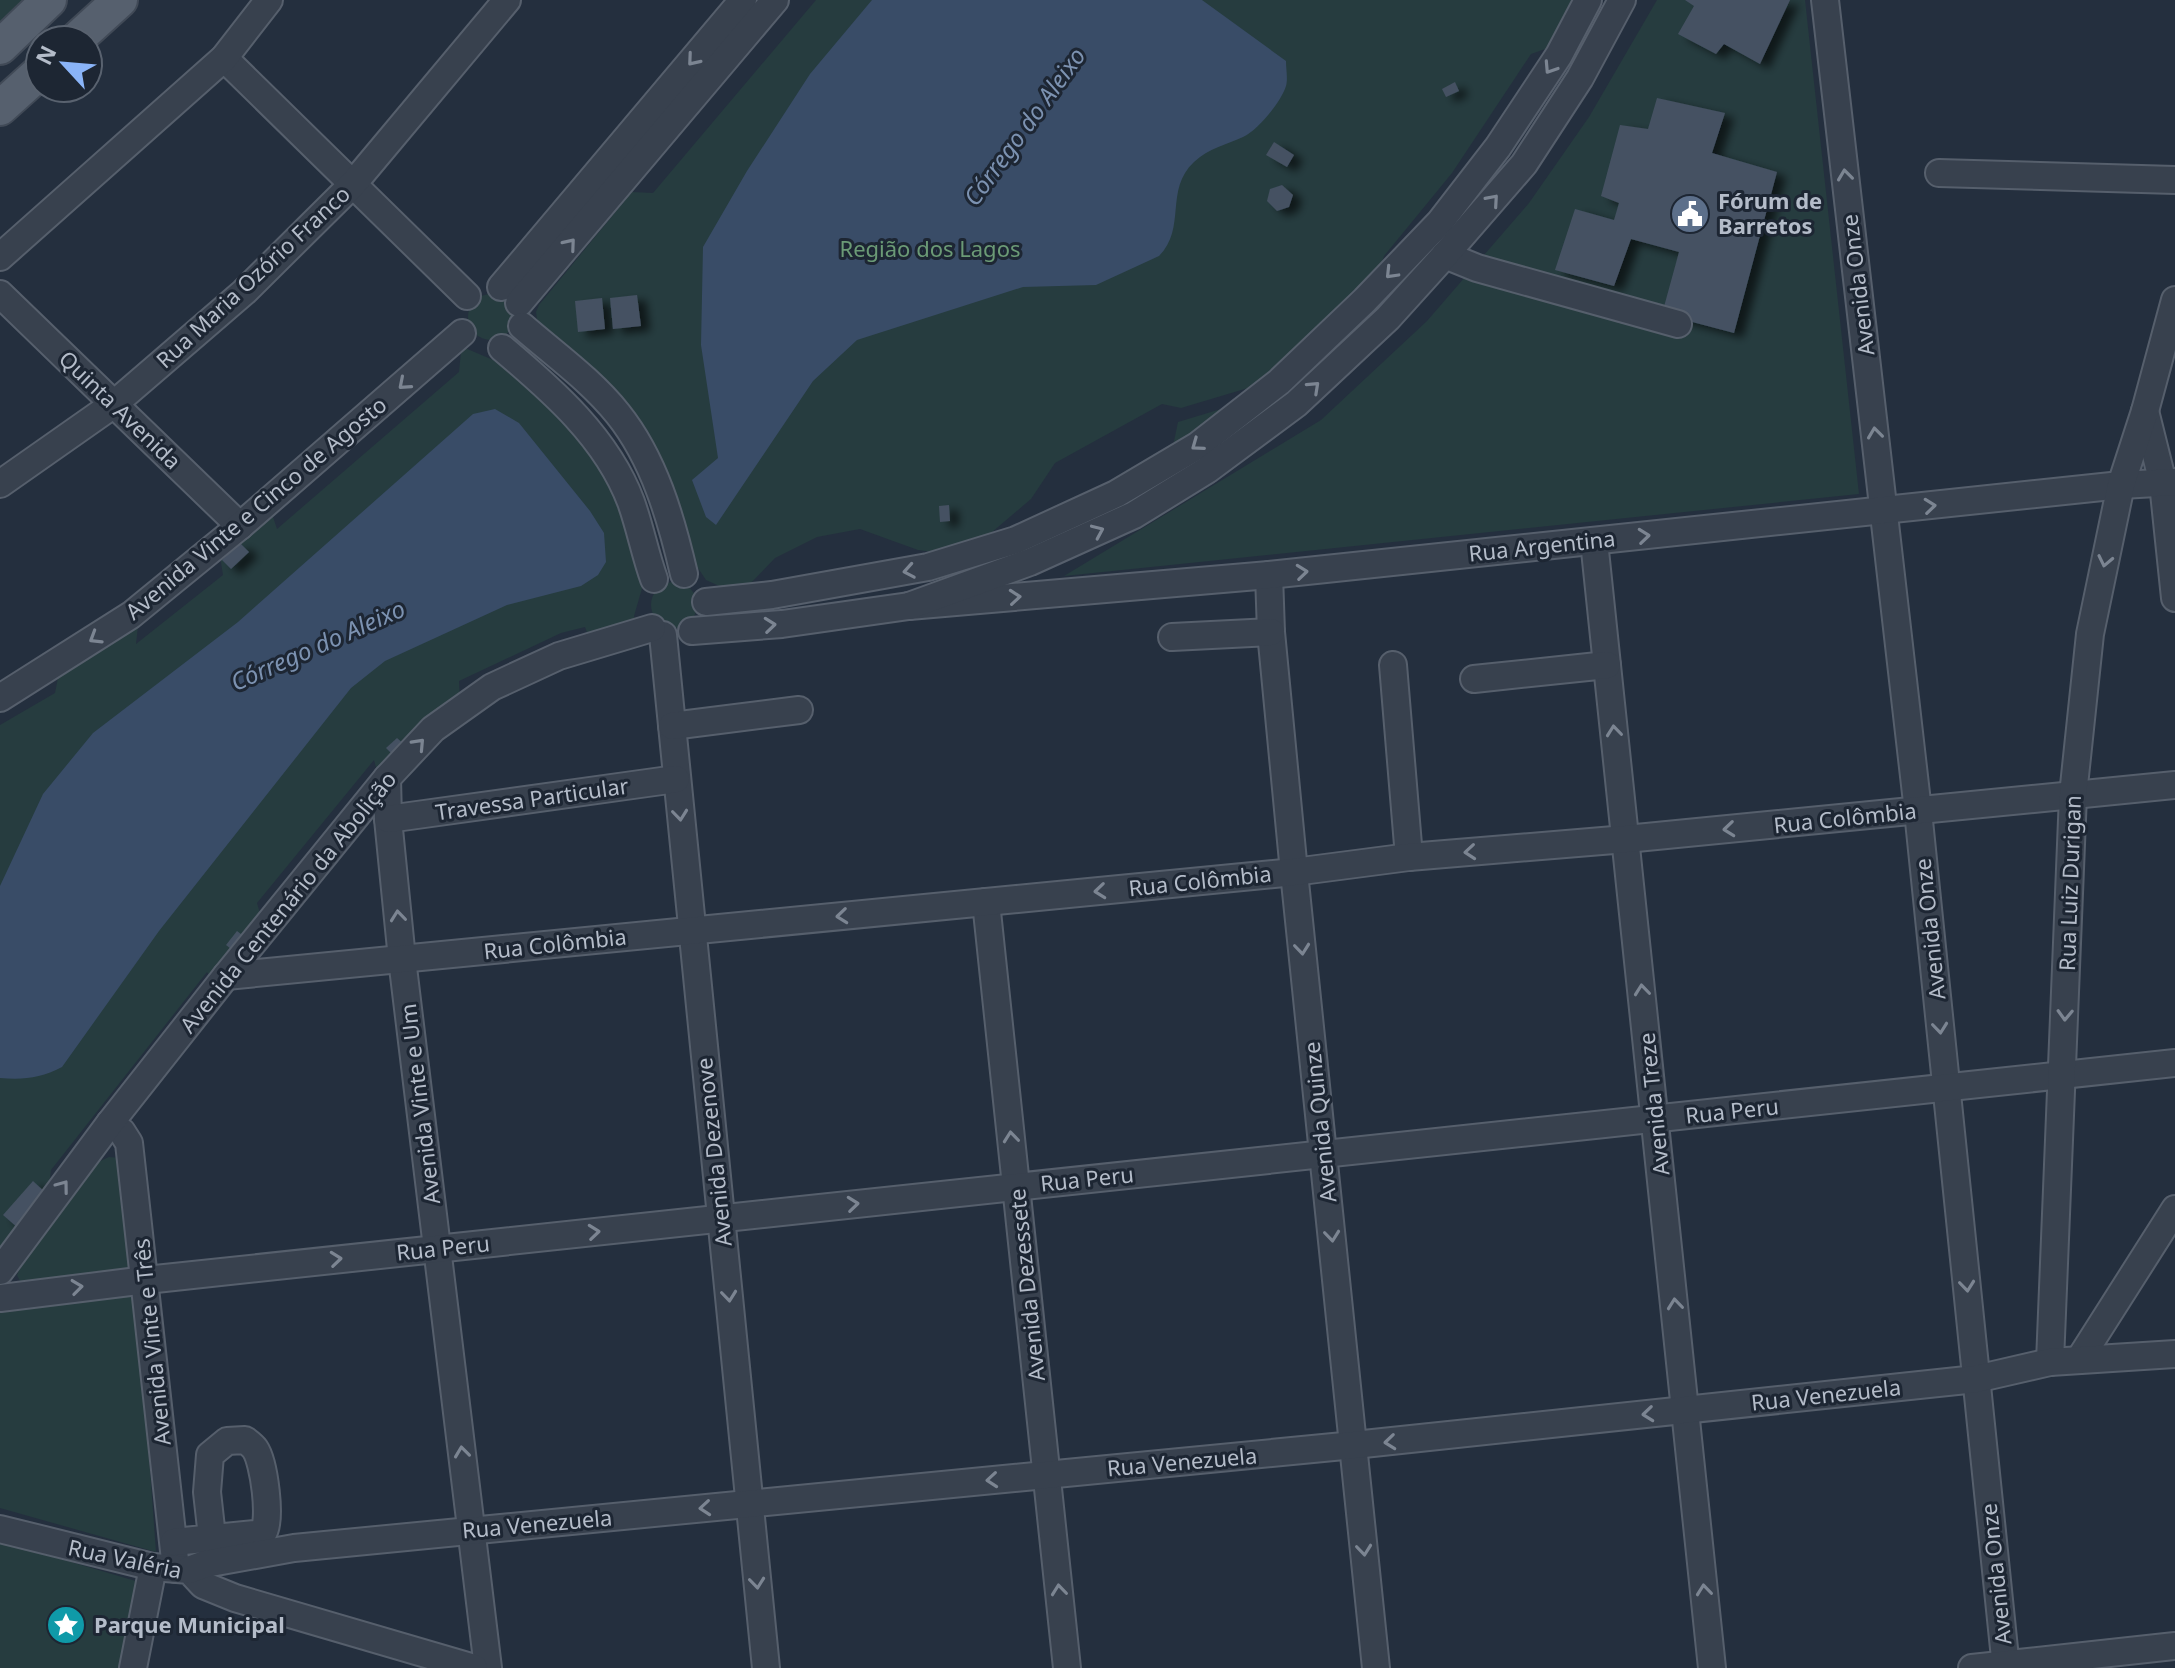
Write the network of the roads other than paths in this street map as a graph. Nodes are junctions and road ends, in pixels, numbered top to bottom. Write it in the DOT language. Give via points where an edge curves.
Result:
graph roads {
  1 [pos="49,0"];
  2 [pos="120,0"];
  3 [pos="269,0"];
  4 [pos="507,0"];
  5 [pos="775,0"];
  6 [pos="1588,0"];
  7 [pos="1622,0"];
  8 [pos="1825,0"];
  9 [pos="737,10"];
  10 [pos="94,24"];
  11 [pos="0,47"];
  12 [pos="224,58"];
  13 [pos="24,86"];
  14 [pos="0,108"];
  15 [pos="1939,173"];
  16 [pos="2175,180"];
  17 [pos="353,184"];
  18 [pos="1445,255"];
  19 [pos="0,257"];
  20 [pos="0,294"];
  21 [pos="467,296"];
  22 [pos="2175,300"];
  23 [pos="514,306"];
  24 [pos="1678,324"];
  25 [pos="462,333"];
  26 [pos="502,348"];
  27 [pos="114,404"];
  28 [pos="2145,411"];
  29 [pos="2169,483"];
  30 [pos="0,484"];
  31 [pos="2121,485"];
  32 [pos="1884,511"];
  33 [pos="240,526"];
  34 [pos="1594,541"];
  35 [pos="684,574"];
  36 [pos="1269,575"];
  37 [pos="2175,598"];
  38 [pos="706,602"];
  39 [pos="909,606"];
  40 [pos="650,610"];
  41 [pos="692,631"];
  42 [pos="1271,632"];
  43 [pos="1172,637"];
  44 [pos="1393,665"];
  45 [pos="1607,665"];
  46 [pos="1474,679"];
  47 [pos="0,698"];
  48 [pos="799,710"];
  49 [pos="672,726"];
  50 [pos="387,778"];
  51 [pos="676,779"];
  52 [pos="2175,785"];
  53 [pos="2073,795"];
  54 [pos="1918,811"];
  55 [pos="388,819"];
  56 [pos="1626,839"];
  57 [pos="1409,857"];
  58 [pos="1294,872"];
  59 [pos="986,902"];
  60 [pos="692,931"];
  61 [pos="402,959"];
  62 [pos="226,976"];
  63 [pos="2175,1063"];
  64 [pos="2063,1075"];
  65 [pos="1946,1088"];
  66 [pos="1656,1119"];
  67 [pos="110,1123"];
  68 [pos="1324,1154"];
  69 [pos="1016,1187"];
  70 [pos="2175,1209"];
  71 [pos="721,1218"];
  72 [pos="437,1248"];
  73 [pos="0,1271"];
  74 [pos="146,1280"];
  75 [pos="0,1298"];
  76 [pos="2175,1354"];
  77 [pos="2079,1360"];
  78 [pos="2050,1362"];
  79 [pos="1976,1379"];
  80 [pos="1686,1410"];
  81 [pos="1354,1445"];
  82 [pos="1047,1475"];
  83 [pos="749,1503"];
  84 [pos="0,1529"];
  85 [pos="471,1530"];
  86 [pos="212,1537"];
  87 [pos="174,1542"];
  88 [pos="173,1568"];
  89 [pos="2175,1646"];
  90 [pos="2006,1666"];
  91 [pos="133,1668"];
  92 [pos="474,1668"];
  93 [pos="488,1668"];
  94 [pos="766,1668"];
  95 [pos="1067,1668"];
  96 [pos="1376,1668"];
  97 [pos="1712,1668"];
  98 [pos="1972,1668"];
  1 -- 11 [label="main road"];
  2 -- 10 [label="main road"];
  3 -- 12 [label="street"];
  4 -- 17 [label="street, Rua Maria Ozório Franco"];
  5 -- 9 [label="street"];
  6 -- 38 [label="street, one-way" via="1559,55 1440,222 1279,382 1197,446 1116,494 1016,540 928,567"];
  18 -- 7 [label="street, one-way" via="1524,164"];
  32 -- 8 [label="street, Avenida Onze, one-way"];
  9 -- 23 [label="street"];
  12 -- 17 [label="street"];
  12 -- 19 [label="street"];
  13 -- 14 [label="main road"];
  15 -- 16 [label="street"];
  17 -- 21 [label="street"];
  17 -- 27 [label="street, Rua Maria Ozório Franco" via="244,292"];
  18 -- 24 [label="street"];
  39 -- 18 [label="street, one-way" via="1030,562 1134,515 1207,470 1296,404 1388,318"];
  20 -- 27 [label="street, Quinta Avenida"];
  21 -- 23 [label="street" via="489,286"];
  21 -- 25 [label="street" via="460,308"];
  22 -- 28 [label="street, Rua Luiz Durigan"];
  23 -- 26 [label="street" via="514,339"];
  23 -- 35 [label="street" via="619,415 649,464"];
  25 -- 26 [label="street" via="472,345"];
  25 -- 33 [label="street, Avenida Vinte e Cinco de Agosto, one-way"];
  26 -- 40 [label="street, Avenida Dezenove" via="554,392 599,442 631,501"];
  27 -- 30 [label="street, Rua Maria Ozório Franco"];
  27 -- 33 [label="street, Quinta Avenida"];
  28 -- 29 [label="street, Rua Luiz Durigan"];
  28 -- 31 [label="street, Rua Luiz Durigan"];
  29 -- 31 [label="street, Rua Argentina"];
  29 -- 37 [label="street, Rua Luiz Durigan"];
  32 -- 31 [label="street, Rua Argentina, one-way"];
  31 -- 53 [label="street, Rua Luiz Durigan, one-way" via="2090,634"];
  34 -- 32 [label="street, Rua Argentina, one-way"];
  32 -- 54 [label="street, Avenida Onze"];
  33 -- 47 [label="street, Avenida Vinte e Cinco de Agosto, one-way" via="131,615"];
  36 -- 34 [label="street, Rua Argentina, one-way"];
  34 -- 45 [label="street, Avenida Treze"];
  35 -- 38 [label="street" via="699,584"];
  35 -- 40 [label="street" via="668,572"];
  39 -- 36 [label="street, Rua Argentina, one-way"];
  36 -- 42 [label="street, Avenida Quinze"];
  38 -- 41 [label="street" via="703,618"];
  41 -- 39 [label="street, one-way"];
  40 -- 41 [label="street" via="677,636"];
  40 -- 49 [label="street, Avenida Dezenove"];
  50 -- 40 [label="street, Avenida Centenário da Abolição, one-way" via="433,729 492,687"];
  42 -- 43 [label="street"];
  42 -- 58 [label="street, Avenida Quinze"];
  44 -- 57 [label="street"];
  45 -- 46 [label="street"];
  56 -- 45 [label="street, Avenida Treze, one-way"];
  48 -- 49 [label="street"];
  49 -- 51 [label="street, Avenida Dezenove"];
  50 -- 55 [label="street, Avenida Vinte e Um"];
  50 -- 62 [label="street, Avenida Centenário da Abolição"];
  51 -- 55 [label="street, Travessa Particular"];
  51 -- 60 [label="street, Avenida Dezenove, one-way"];
  52 -- 53 [label="street, Rua Colômbia"];
  53 -- 54 [label="street, Rua Colômbia"];
  53 -- 64 [label="street, Rua Luiz Durigan, one-way"];
  54 -- 56 [label="street, Rua Colômbia, one-way"];
  54 -- 65 [label="street, Avenida Onze, one-way"];
  61 -- 55 [label="street, Avenida Vinte e Um, one-way"];
  56 -- 57 [label="street, Rua Colômbia, one-way"];
  66 -- 56 [label="street, Avenida Treze, one-way"];
  57 -- 58 [label="street, Rua Colômbia"];
  58 -- 59 [label="street, Rua Colômbia, one-way"];
  58 -- 68 [label="street, Avenida Quinze, one-way"];
  59 -- 60 [label="street, Rua Colômbia, one-way"];
  69 -- 59 [label="street, Avenida Dezessete, one-way"];
  60 -- 61 [label="street, Rua Colômbia"];
  60 -- 71 [label="street, Avenida Dezenove"];
  61 -- 62 [label="street, Rua Colômbia"];
  61 -- 72 [label="street, Avenida Vinte e Um"];
  62 -- 67 [label="street, Avenida Centenário da Abolição"];
  63 -- 64 [label="street, Rua Peru"];
  64 -- 65 [label="street, Rua Peru"];
  64 -- 78 [label="street, Rua Luiz Durigan"];
  65 -- 66 [label="street, Rua Peru"];
  65 -- 79 [label="street, Avenida Onze, one-way"];
  66 -- 68 [label="street, Rua Peru"];
  80 -- 66 [label="street, Avenida Treze, one-way"];
  73 -- 67 [label="street, Avenida Centenário da Abolição, one-way"];
  67 -- 74 [label="street, Avenida Vinte e Três" via="129,1143"];
  68 -- 69 [label="street, Rua Peru"];
  68 -- 81 [label="street, Avenida Quinze, one-way"];
  71 -- 69 [label="street, Rua Peru, one-way"];
  69 -- 82 [label="street, Avenida Dezessete"];
  70 -- 77 [label="street"];
  72 -- 71 [label="street, Rua Peru, one-way"];
  71 -- 83 [label="street, Avenida Dezenove, one-way"];
  74 -- 72 [label="street, Rua Peru, one-way"];
  85 -- 72 [label="street, Avenida Vinte e Um, one-way"];
  75 -- 74 [label="street, Rua Peru, one-way"];
  74 -- 87 [label="street, Avenida Vinte e Três"];
  76 -- 77 [label="street, Rua Venezuela"];
  77 -- 78 [label="street, Rua Venezuela"];
  78 -- 79 [label="street, Rua Venezuela"];
  79 -- 80 [label="street, Rua Venezuela"];
  79 -- 90 [label="street, Avenida Onze"];
  80 -- 81 [label="street, Rua Venezuela, one-way"];
  97 -- 80 [label="street, Avenida Treze, one-way"];
  81 -- 82 [label="street, Rua Venezuela"];
  81 -- 96 [label="street, Avenida Quinze, one-way"];
  82 -- 83 [label="street, Rua Venezuela, one-way"];
  95 -- 82 [label="street, Avenida Dezessete, one-way"];
  83 -- 85 [label="street, Rua Venezuela, one-way"];
  83 -- 94 [label="street, Avenida Dezenove, one-way"];
  84 -- 88 [label="street, Rua Valéria"];
  85 -- 88 [label="street, Rua Venezuela" via="294,1548"];
  85 -- 93 [label="street, Avenida Vinte e Um"];
  86 -- 87 [label="street"];
  87 -- 88 [label="street, Avenida Vinte e Três"];
  88 -- 91 [label="street, Avenida Vinte e Três"];
  88 -- 92 [label="street, Rua Valéria" via="226,1596"];
  89 -- 90 [label="street"];
  90 -- 98 [label="street"];
}
